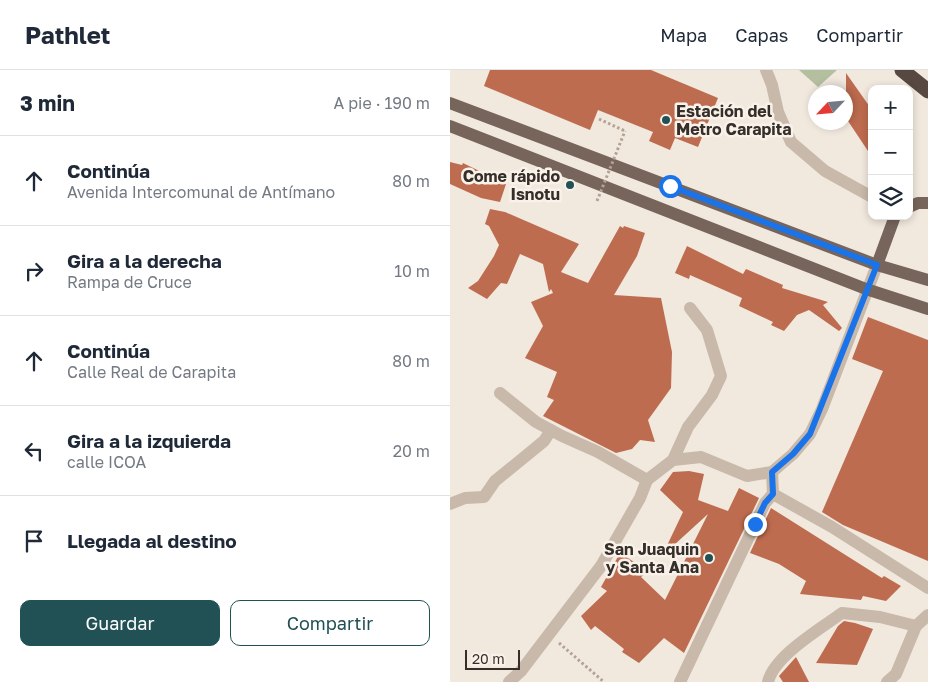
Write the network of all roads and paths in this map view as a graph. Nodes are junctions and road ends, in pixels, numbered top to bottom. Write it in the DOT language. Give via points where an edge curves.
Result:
graph roads {
  1 [pos="766,70"];
  2 [pos="902,70"];
  3 [pos="928,91"];
  4 [pos="450,103"];
  5 [pos="598,119"];
  6 [pos="450,126"];
  7 [pos="868,195"];
  8 [pos="597,201"];
  9 [pos="928,203"];
  10 [pos="913,205"];
  11 [pos="894,220"];
  12 [pos="877,265"];
  13 [pos="928,280"];
  14 [pos="866,289"];
  15 [pos="690,308"];
  16 [pos="928,309"];
  17 [pos="500,393"];
  18 [pos="551,430"];
  19 [pos="673,460"];
  20 [pos="772,472"];
  21 [pos="647,480"];
  22 [pos="773,494"];
  23 [pos="450,504"];
  24 [pos="928,588"];
  25 [pos="928,615"];
  26 [pos="916,626"];
  27 [pos="567,650"];
  28 [pos="509,682"];
  29 [pos="604,682"];
  30 [pos="680,682"];
  31 [pos="768,682"];
  32 [pos="887,682"];
  1 -- 7 [label="street" via="791,142 825,171"];
  2 -- 3 [label="highway"];
  4 -- 12 [label="main road"];
  5 -- 8 [label="path, bridge" via="625,131"];
  6 -- 14 [label="main road"];
  9 -- 10 [label="main road"];
  11 -- 12 [label="main road"];
  12 -- 13 [label="main road"];
  12 -- 14 [label="street"];
  14 -- 16 [label="main road"];
  14 -- 20 [label="street" via="810,434"];
  15 -- 19 [label="street" via="707,330 721,376 712,395 688,427"];
  17 -- 18 [label="street"];
  18 -- 21 [label="street"];
  18 -- 23 [label="street" via="544,441 495,481 484,497 466,498"];
  19 -- 20 [label="street" via="701,457 747,476"];
  19 -- 21 [label="street"];
  20 -- 22 [label="street"];
  21 -- 28 [label="street" via="601,566 521,671"];
  22 -- 24 [label="street"];
  22 -- 30 [label="street" via="765,503"];
  25 -- 26 [label="street"];
  26 -- 31 [label="street" via="880,617 842,613 770,671"];
  26 -- 32 [label="street" via="896,674"];
  27 -- 29 [label="path"];
}
